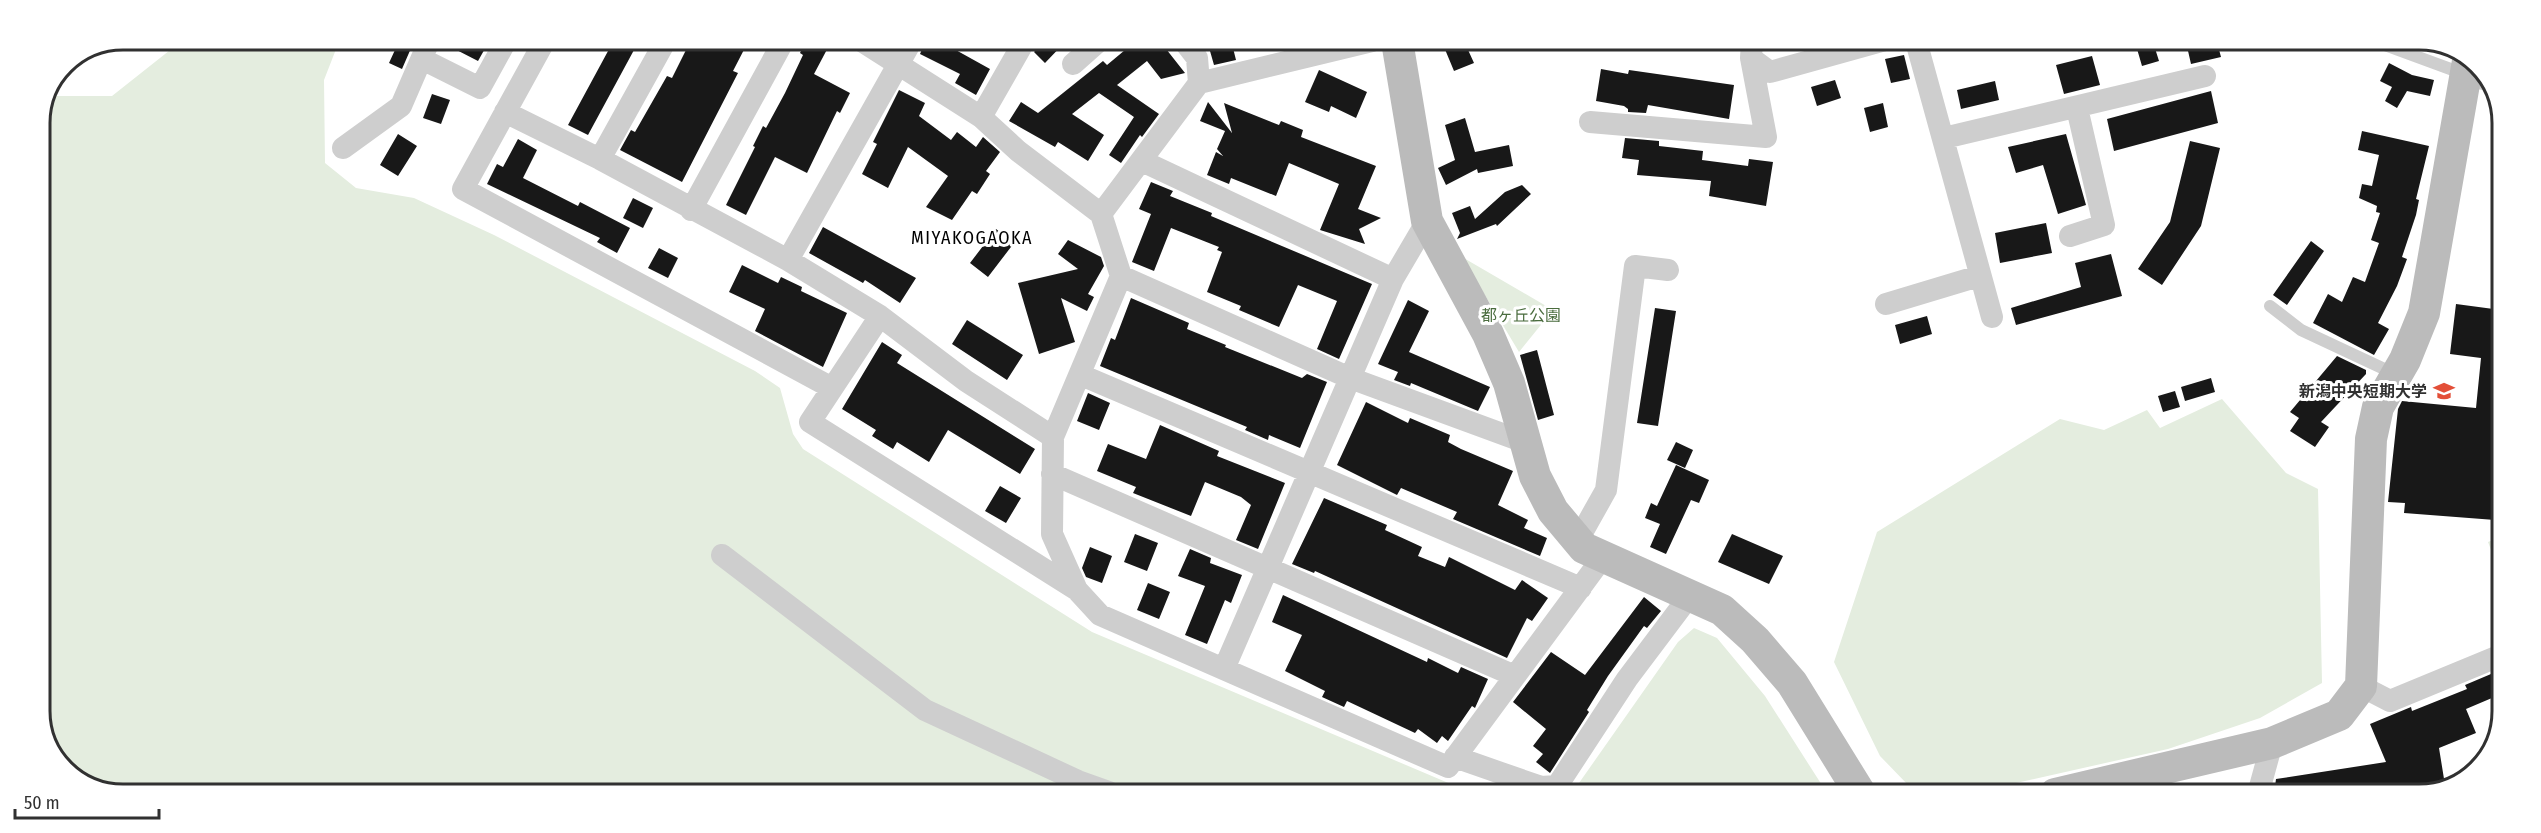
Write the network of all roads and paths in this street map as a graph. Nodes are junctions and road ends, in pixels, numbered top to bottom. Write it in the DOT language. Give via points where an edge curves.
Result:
graph roads {
  1 [pos="426,50"];
  2 [pos="427,50"];
  3 [pos="501,50"];
  4 [pos="539,50"];
  5 [pos="660,50"];
  6 [pos="779,50"];
  7 [pos="877,50"];
  8 [pos="906,50"];
  9 [pos="1020,50"];
  10 [pos="1089,50"];
  11 [pos="1191,50"];
  12 [pos="1335,50"];
  13 [pos="1398,50"];
  14 [pos="1751,50"];
  15 [pos="1752,50"];
  16 [pos="1849,50"];
  17 [pos="1919,50"];
  18 [pos="2403,50"];
  19 [pos="899,63"];
  20 [pos="1073,64"];
  21 [pos="2468,70"];
  22 [pos="2473,75"];
  23 [pos="2205,76"];
  24 [pos="1199,83"];
  25 [pos="2077,108"];
  26 [pos="505,112"];
  27 [pos="981,117"];
  28 [pos="1590,122"];
  29 [pos="1944,138"];
  30 [pos="343,148"];
  31 [pos="600,159"];
  32 [pos="1142,161"];
  33 [pos="691,210"];
  34 [pos="1101,214"];
  35 [pos="1427,221"];
  36 [pos="2070,236"];
  37 [pos="788,260"];
  38 [pos="1668,270"];
  39 [pos="1121,276"];
  40 [pos="1980,276"];
  41 [pos="1393,279"];
  42 [pos="1886,304"];
  43 [pos="2270,306"];
  44 [pos="880,316"];
  45 [pos="1992,317"];
  46 [pos="1081,375"];
  47 [pos="2396,375"];
  48 [pos="1350,378"];
  49 [pos="832,388"];
  50 [pos="1053,437"];
  51 [pos="1527,443"];
  52 [pos="1310,472"];
  53 [pos="1052,474"];
  54 [pos="1578,540"];
  55 [pos="722,555"];
  56 [pos="1603,557"];
  57 [pos="1268,566"];
  58 [pos="1581,588"];
  59 [pos="1077,590"];
  60 [pos="1690,594"];
  61 [pos="2492,659"];
  62 [pos="1224,669"];
  63 [pos="1515,676"];
  64 [pos="2361,686"];
  65 [pos="2272,743"];
  66 [pos="1455,757"];
  67 [pos="1086,784"];
  68 [pos="1518,784"];
  69 [pos="1558,784"];
  70 [pos="1854,784"];
  71 [pos="2098,784"];
  72 [pos="2261,784"];
  1 -- 30 [label="street" via="401,106"];
  2 -- 3 [label="street" via="480,88"];
  4 -- 26 [label="street"];
  5 -- 31 [label="street"];
  6 -- 33 [label="street"];
  7 -- 19 [label="street"];
  8 -- 19 [label="street"];
  9 -- 27 [label="street"];
  10 -- 20 [label="street"];
  11 -- 24 [label="street" via="1197,58"];
  12 -- 24 [label="street"];
  13 -- 35 [label="street"];
  14 -- 28 [label="street" via="1766,137"];
  15 -- 16 [label="street" via="1770,72"];
  17 -- 29 [label="street"];
  18 -- 21 [label="lane"];
  19 -- 27 [label="street"];
  19 -- 37 [label="street"];
  22 -- 47 [label="street" via="2424,313"];
  23 -- 25 [label="street"];
  24 -- 32 [label="street"];
  25 -- 29 [label="street"];
  25 -- 36 [label="street" via="2104,225"];
  26 -- 31 [label="street"];
  26 -- 49 [label="street" via="463,189"];
  27 -- 34 [label="street" via="1018,151"];
  29 -- 40 [label="street"];
  31 -- 33 [label="street"];
  32 -- 34 [label="street"];
  32 -- 41 [label="street"];
  33 -- 37 [label="street"];
  34 -- 39 [label="street"];
  35 -- 41 [label="street"];
  35 -- 51 [label="street" via="1488,334 1509,383"];
  37 -- 44 [label="street"];
  38 -- 54 [label="street" via="1635,266 1606,490"];
  39 -- 46 [label="street"];
  39 -- 48 [label="street"];
  40 -- 42 [label="street"];
  40 -- 45 [label="street"];
  41 -- 48 [label="street"];
  43 -- 47 [label="lane" via="2301,330"];
  44 -- 49 [label="street"];
  44 -- 50 [label="street" via="966,381"];
  46 -- 50 [label="street"];
  46 -- 52 [label="street"];
  47 -- 64 [label="street" via="2378,407 2371,439"];
  48 -- 51 [label="street"];
  48 -- 52 [label="street"];
  49 -- 59 [label="street" via="810,422"];
  50 -- 53 [label="street"];
  51 -- 54 [label="street" via="1535,476 1553,511"];
  52 -- 57 [label="street"];
  52 -- 58 [label="street"];
  53 -- 57 [label="street"];
  53 -- 59 [label="street" via="1052,534"];
  54 -- 56 [label="street" via="1584,548"];
  55 -- 67 [label="street" via="925,710"];
  56 -- 58 [label="street"];
  56 -- 60 [label="street"];
  57 -- 62 [label="street"];
  57 -- 63 [label="street"];
  58 -- 63 [label="street"];
  59 -- 62 [label="street" via="1100,615"];
  60 -- 69 [label="street" via="1627,679"];
  60 -- 70 [label="street" via="1722,610 1755,640 1792,684"];
  61 -- 64 [label="street" via="2390,701"];
  62 -- 66 [label="street" via="1448,767"];
  63 -- 66 [label="street"];
  64 -- 65 [label="street" via="2339,715"];
  65 -- 71 [label="street"];
  65 -- 72 [label="street"];
  66 -- 68 [label="street"];
}
